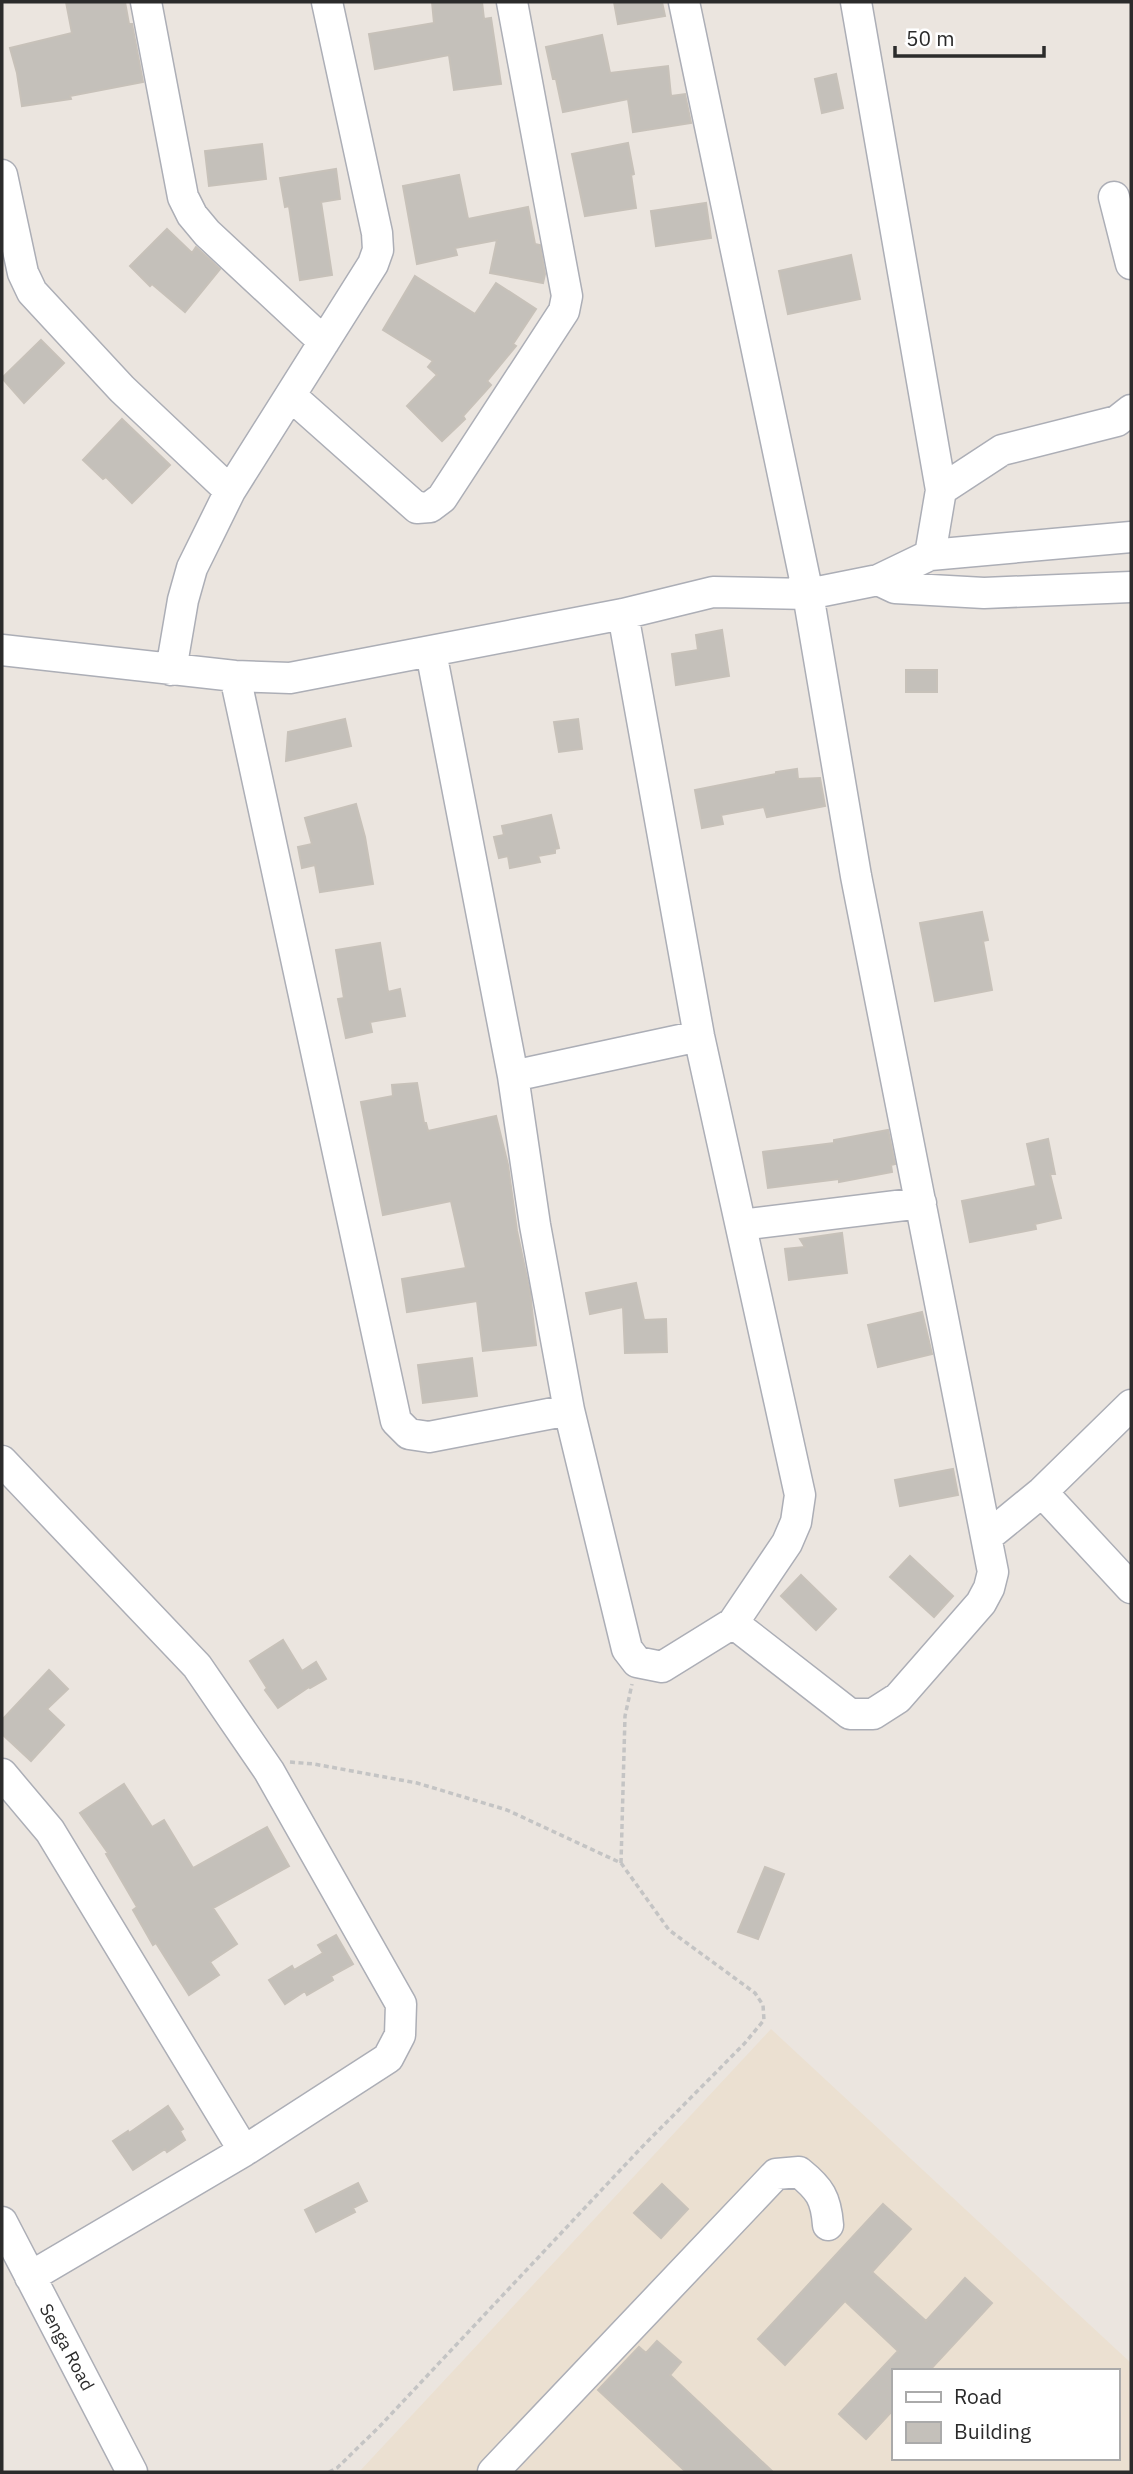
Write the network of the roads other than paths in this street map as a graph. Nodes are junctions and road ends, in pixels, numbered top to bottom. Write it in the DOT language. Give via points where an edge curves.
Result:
graph roads {
  1 [pos="146,2"];
  2 [pos="327,2"];
  3 [pos="512,2"];
  4 [pos="684,2"];
  5 [pos="856,2"];
  6 [pos="2,175"];
  7 [pos="1114,197"];
  8 [pos="1131,264"];
  9 [pos="324,342"];
  10 [pos="291,396"];
  11 [pos="1131,410"];
  12 [pos="941,490"];
  13 [pos="230,491"];
  14 [pos="1131,537"];
  15 [pos="930,555"];
  16 [pos="878,580"];
  17 [pos="1131,587"];
  18 [pos="808,594"];
  19 [pos="623,614"];
  20 [pos="2,650"];
  21 [pos="431,652"];
  22 [pos="171,670"];
  23 [pos="235,676"];
  24 [pos="699,1036"];
  25 [pos="513,1076"];
  26 [pos="921,1202"];
  27 [pos="741,1225"];
  28 [pos="1131,1405"];
  29 [pos="569,1410"];
  30 [pos="2,1461"];
  31 [pos="1042,1492"];
  32 [pos="987,1536"];
  33 [pos="1128,1577"];
  34 [pos="733,1623"];
  35 [pos="2,1774"];
  36 [pos="244,2151"];
  37 [pos="2,2222"];
  38 [pos="828,2225"];
  39 [pos="30,2277"];
  40 [pos="132,2472"];
  41 [pos="493,2472"];
  1 -- 9 [label="street" via="183,197 192,215"];
  2 -- 9 [label="street" via="378,250"];
  3 -- 10 [label="street" via="567,296 564,312 442,498 430,506 417,508"];
  4 -- 18 [label="street"];
  5 -- 12 [label="street"];
  6 -- 13 [label="street" via="23,273 32,292 122,389"];
  7 -- 8 [label="street"];
  9 -- 10 [label="street"];
  10 -- 13 [label="street"];
  11 -- 12 [label="street" via="1117,421 1002,450"];
  12 -- 15 [label="street"];
  13 -- 22 [label="street" via="192,568"];
  14 -- 15 [label="street"];
  15 -- 16 [label="street"];
  16 -- 17 [label="street" via="895,588 984,593"];
  16 -- 18 [label="street"];
  18 -- 19 [label="street" via="713,592"];
  18 -- 26 [label="street" via="856,876"];
  19 -- 21 [label="street"];
  19 -- 24 [label="street"];
  20 -- 22 [label="street"];
  21 -- 23 [label="street" via="290,678"];
  21 -- 25 [label="street"];
  22 -- 23 [label="street"];
  23 -- 29 [label="street" via="396,1421 409,1434 429,1437"];
  24 -- 25 [label="street"];
  24 -- 27 [label="street"];
  25 -- 29 [label="street"];
  26 -- 27 [label="street"];
  26 -- 32 [label="street"];
  27 -- 34 [label="street" via="800,1495 787,1543"];
  28 -- 31 [label="street"];
  29 -- 34 [label="street" via="626,1648 637,1662 662,1667"];
  30 -- 36 [label="street" via="197,1666 260,1760 401,2004 400,2035 388,2058"];
  31 -- 32 [label="street"];
  31 -- 33 [label="street"];
  32 -- 34 [label="street" via="993,1572 981,1603 898,1698 873,1714 850,1714"];
  35 -- 36 [label="street" via="50,1831"];
  36 -- 39 [label="street"];
  37 -- 39 [label="street, Senga Road"];
  38 -- 41 [label="street" via="826,2206 816,2186 799,2172 776,2174"];
  39 -- 40 [label="street, Senga Road"];
}
